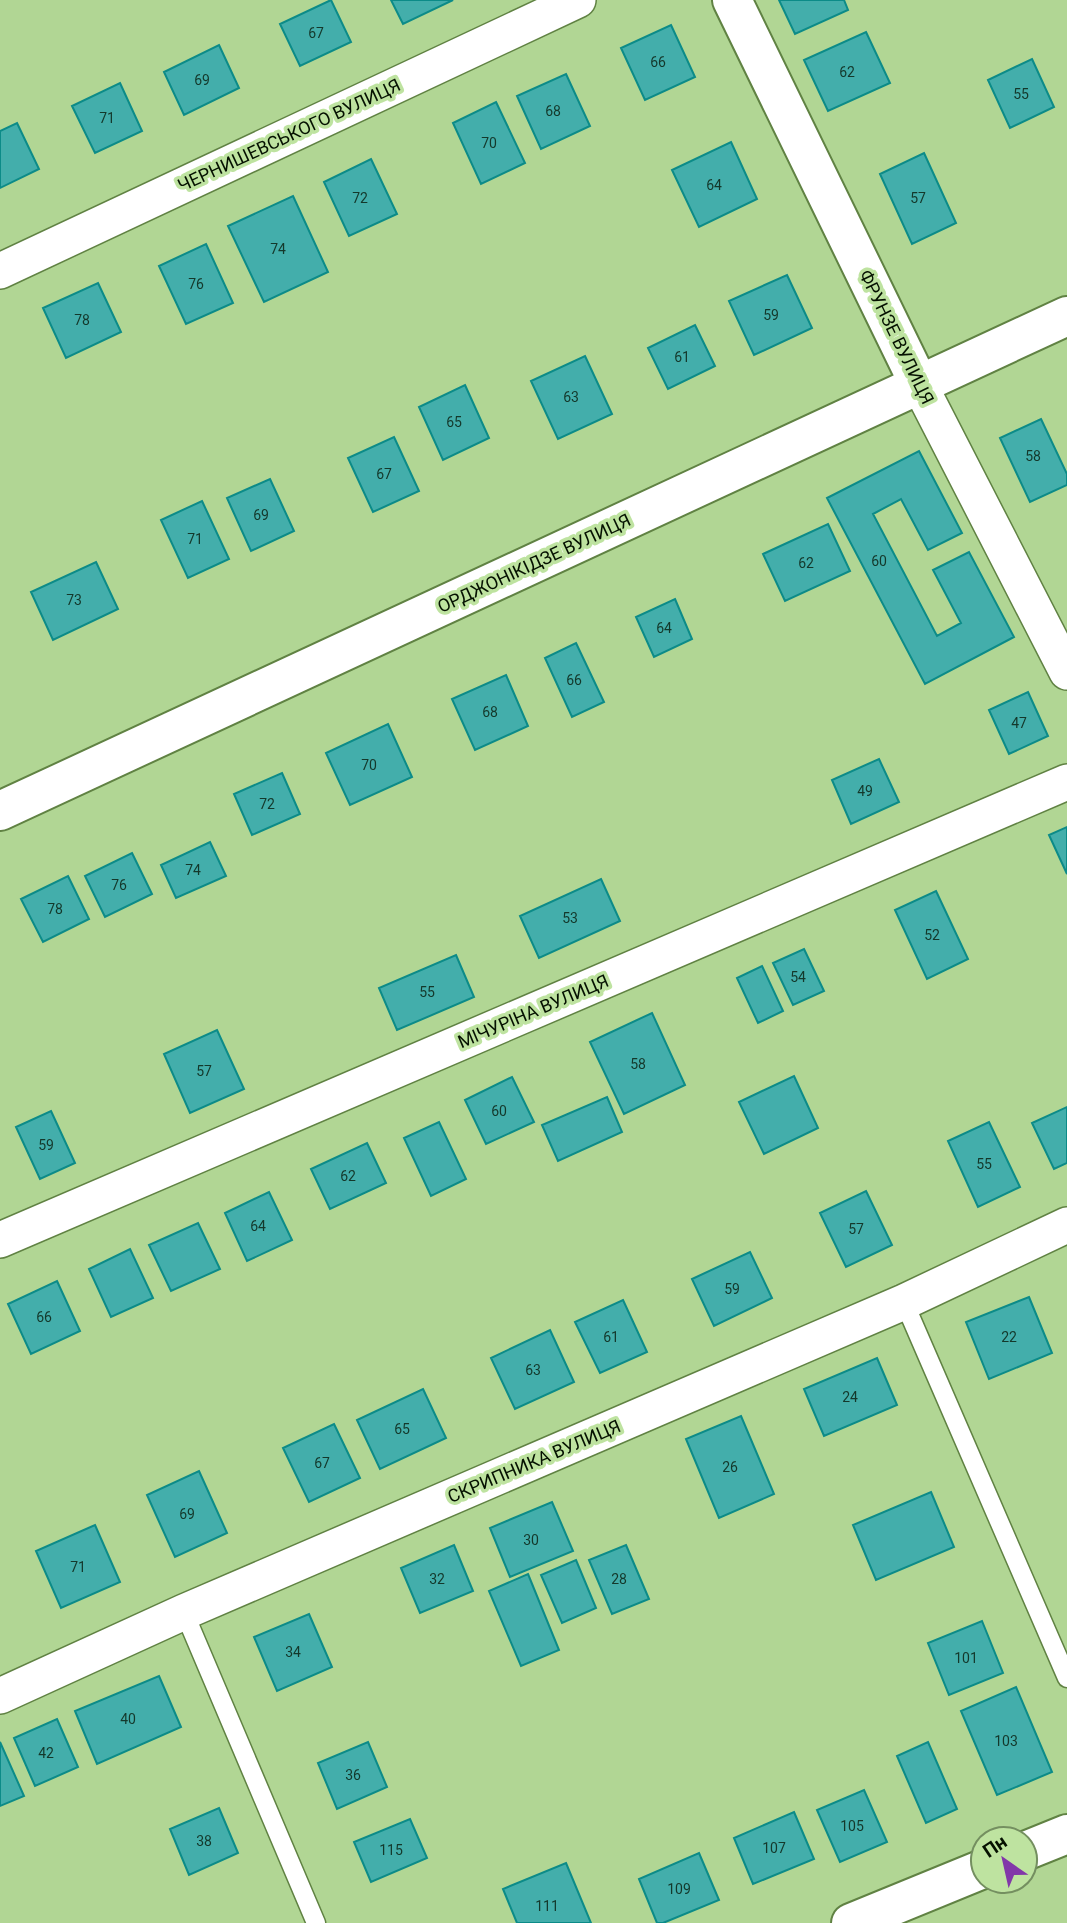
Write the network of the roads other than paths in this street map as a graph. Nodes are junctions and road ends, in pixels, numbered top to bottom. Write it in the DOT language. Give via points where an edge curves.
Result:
graph roads {
  1 [pos="578,0"];
  2 [pos="732,0"];
  3 [pos="0,271"];
  4 [pos="1067,316"];
  5 [pos="919,384"];
  6 [pos="1067,672"];
  7 [pos="1067,782"];
  8 [pos="0,811"];
  9 [pos="1067,1225"];
  10 [pos="0,1240"];
  11 [pos="904,1302"];
  12 [pos="184,1612"];
  13 [pos="1067,1678"];
  14 [pos="4,1684"];
  15 [pos="1067,1834"];
  16 [pos="1039,1845"];
  17 [pos="969,1875"];
  18 [pos="316,1923"];
  19 [pos="851,1923"];
  1 -- 3 [label="street, ЧЕРНИШЕВСЬКОГО ВУЛИЦЯ"];
  2 -- 5 [label="main road, ФРУНЗЕ ВУЛИЦЯ"];
  4 -- 5 [label="main road, ОРДЖОНІКІДЗЕ ВУЛИЦЯ"];
  5 -- 6 [label="street, ФРУНЗЕ ВУЛИЦЯ"];
  5 -- 8 [label="main road, ОРДЖОНІКІДЗЕ ВУЛИЦЯ"];
  7 -- 10 [label="street, МІЧУРІНА ВУЛИЦЯ"];
  9 -- 11 [label="street, СКРИПНИКА ВУЛИЦЯ"];
  11 -- 12 [label="street, СКРИПНИКА ВУЛИЦЯ"];
  11 -- 13 [label="lane"];
  12 -- 14 [label="street, СКРИПНИКА ВУЛИЦЯ"];
  12 -- 18 [label="lane"];
  15 -- 16 [label="main road"];
  17 -- 19 [label="main road"];
}
